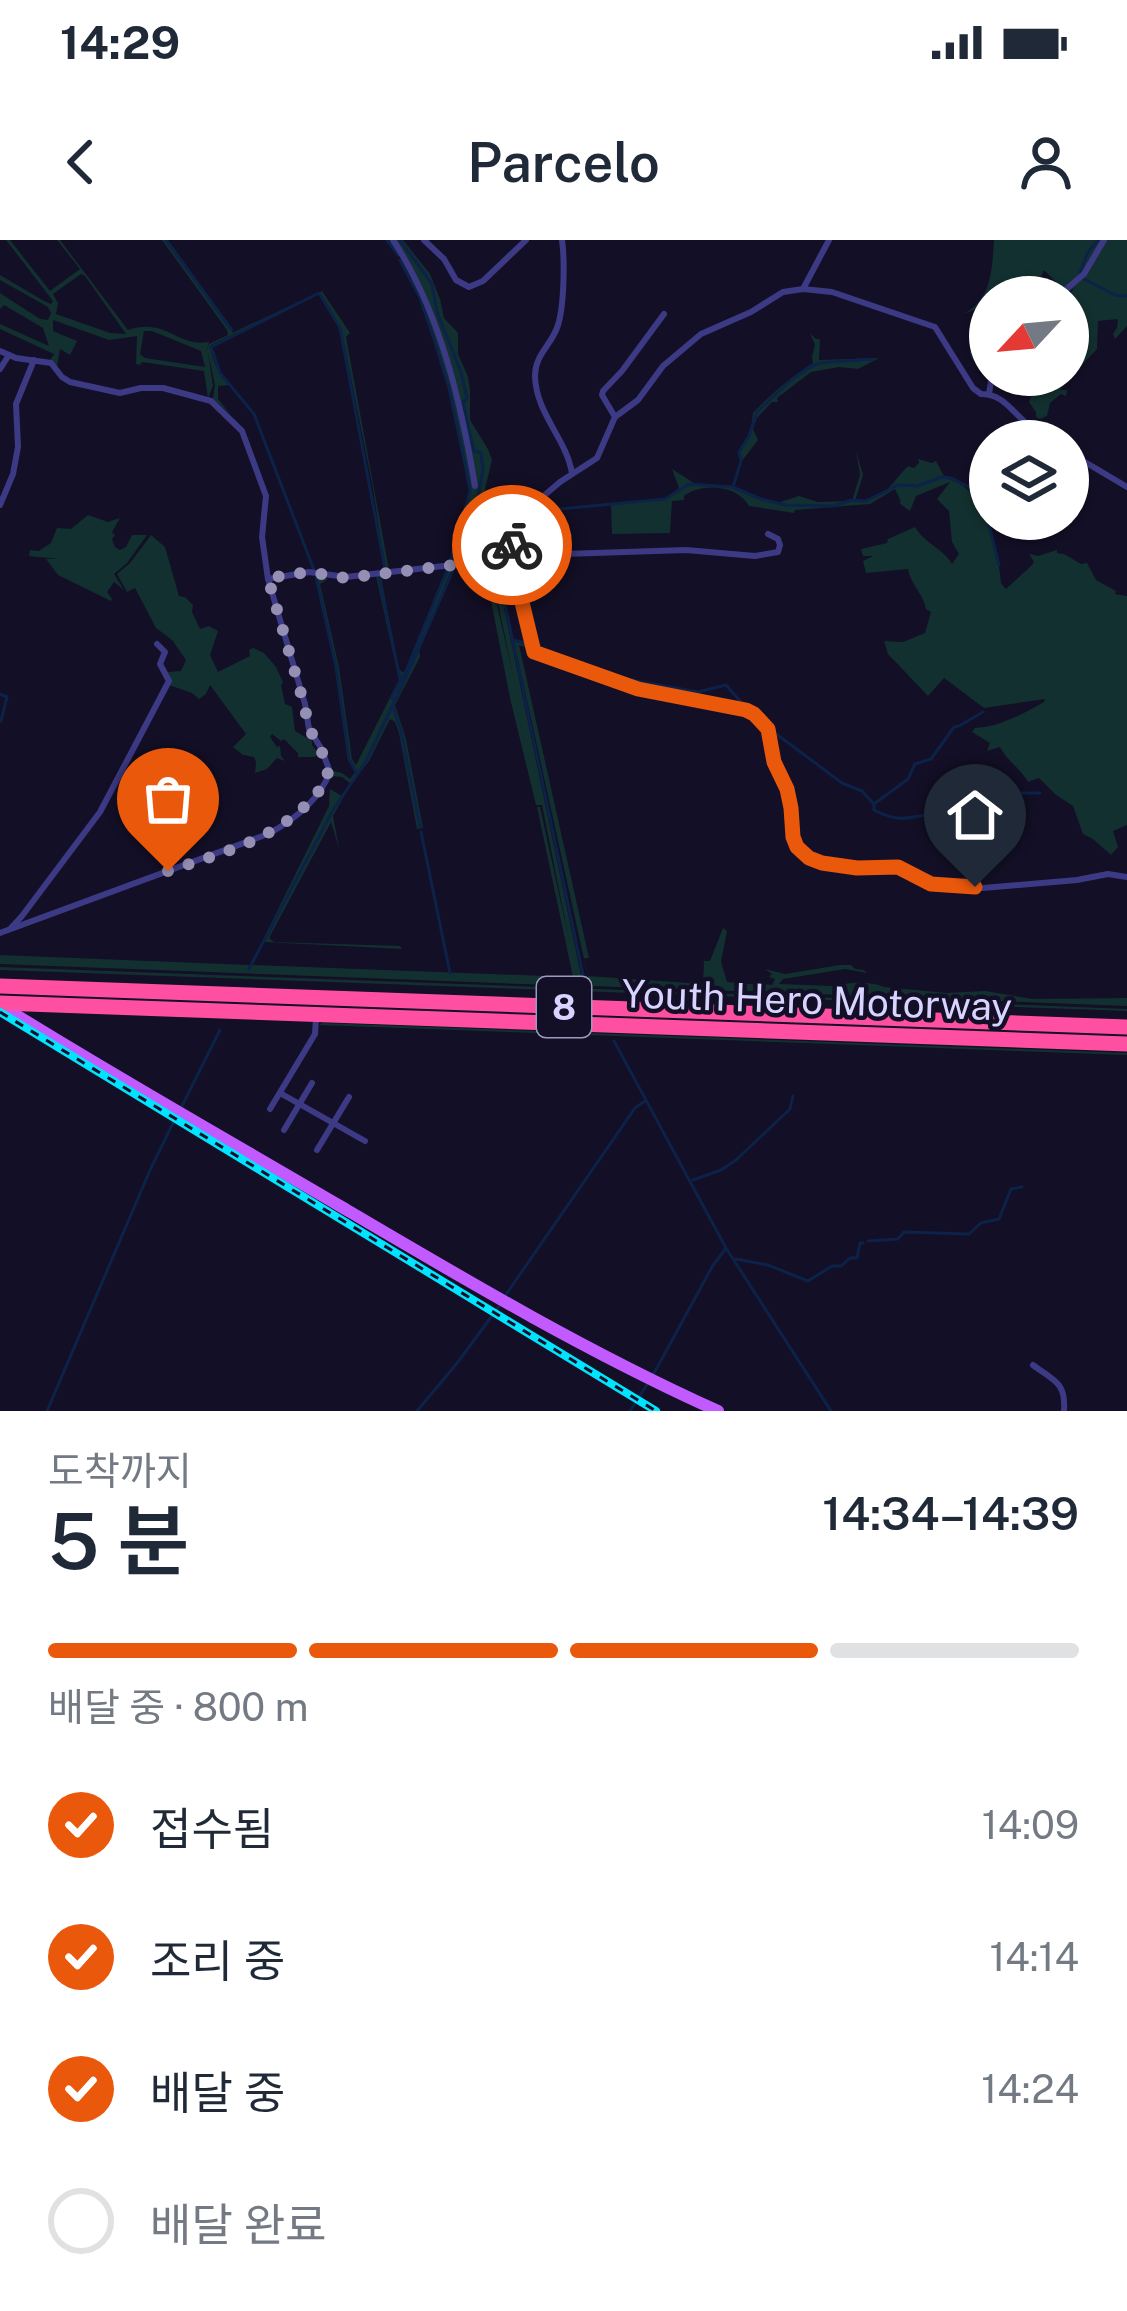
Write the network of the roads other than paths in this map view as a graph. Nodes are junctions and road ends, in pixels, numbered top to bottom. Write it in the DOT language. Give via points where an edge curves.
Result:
graph roads {
  1 [pos="393,240"];
  2 [pos="424,240"];
  3 [pos="526,240"];
  4 [pos="562,240"];
  5 [pos="829,240"];
  6 [pos="1104,240"];
  7 [pos="1082,276"];
  8 [pos="803,289"];
  9 [pos="664,314"];
  10 [pos="4,353"];
  11 [pos="34,360"];
  12 [pos="0,369"];
  13 [pos="969,381"];
  14 [pos="993,396"];
  15 [pos="615,417"];
  16 [pos="1023,420"];
  17 [pos="1089,464"];
  18 [pos="572,473"];
  19 [pos="475,486"];
  20 [pos="1127,487"];
  21 [pos="0,506"];
  22 [pos="767,534"];
  23 [pos="512,541"];
  24 [pos="268,578"];
  25 [pos="520,594"];
  26 [pos="157,644"];
  27 [pos="1127,877"];
  28 [pos="4,932"];
  29 [pos="0,986"];
  30 [pos="2,1004"];
  31 [pos="317,1015"];
  32 [pos="1127,1027"];
  33 [pos="1127,1044"];
  34 [pos="312,1083"];
  35 [pos="280,1093"];
  36 [pos="349,1097"];
  37 [pos="299,1104"];
  38 [pos="270,1109"];
  39 [pos="333,1123"];
  40 [pos="284,1130"];
  41 [pos="365,1142"];
  42 [pos="317,1150"];
  43 [pos="1033,1365"];
  44 [pos="718,1411"];
  45 [pos="1064,1411"];
  1 -- 19 [label="street" via="436,329"];
  2 -- 3 [label="street" via="469,287"];
  4 -- 18 [label="street" via="558,325 535,378"];
  5 -- 8 [label="street"];
  6 -- 7 [label="street"];
  8 -- 13 [label="street" via="929,323"];
  8 -- 15 [label="street" via="694,338"];
  9 -- 15 [label="street" via="602,395"];
  10 -- 11 [label="street"];
  10 -- 12 [label="street"];
  11 -- 21 [label="street" via="16,404 18,447"];
  11 -- 24 [label="street" via="51,363 70,382 119,394 163,388 217,404 242,430 266,496"];
  14 -- 16 [label="street"];
  15 -- 18 [label="street" via="597,458"];
  17 -- 20 [label="street"];
  18 -- 23 [label="street" via="525,509"];
  22 -- 25 [label="street" via="778,539 773,554 533,555"];
  23 -- 24 [label="street" via="479,562"];
  23 -- 25 [label="street"];
  24 -- 28 [label="street" via="329,772 319,791 268,834"];
  25 -- 27 [label="street" via="538,655 638,689 754,714 768,729 793,837 809,858 898,867 931,884 983,888"];
  26 -- 28 [label="street" via="169,681 117,784"];
  29 -- 32 [label="highway, Youth Hero Motorway / 8"];
  30 -- 31 [label="highway, Youth Hero Motorway / 8"];
  30 -- 44 [label="main road" via="502,1301"];
  31 -- 33 [label="highway, Youth Hero Motorway / 8"];
  31 -- 35 [label="street" via="315,1034"];
  34 -- 37 [label="street"];
  35 -- 37 [label="street"];
  35 -- 38 [label="street"];
  36 -- 39 [label="street"];
  37 -- 39 [label="street"];
  37 -- 40 [label="street"];
  39 -- 41 [label="street"];
  39 -- 42 [label="street"];
  43 -- 45 [label="street" via="1060,1384"];
}
